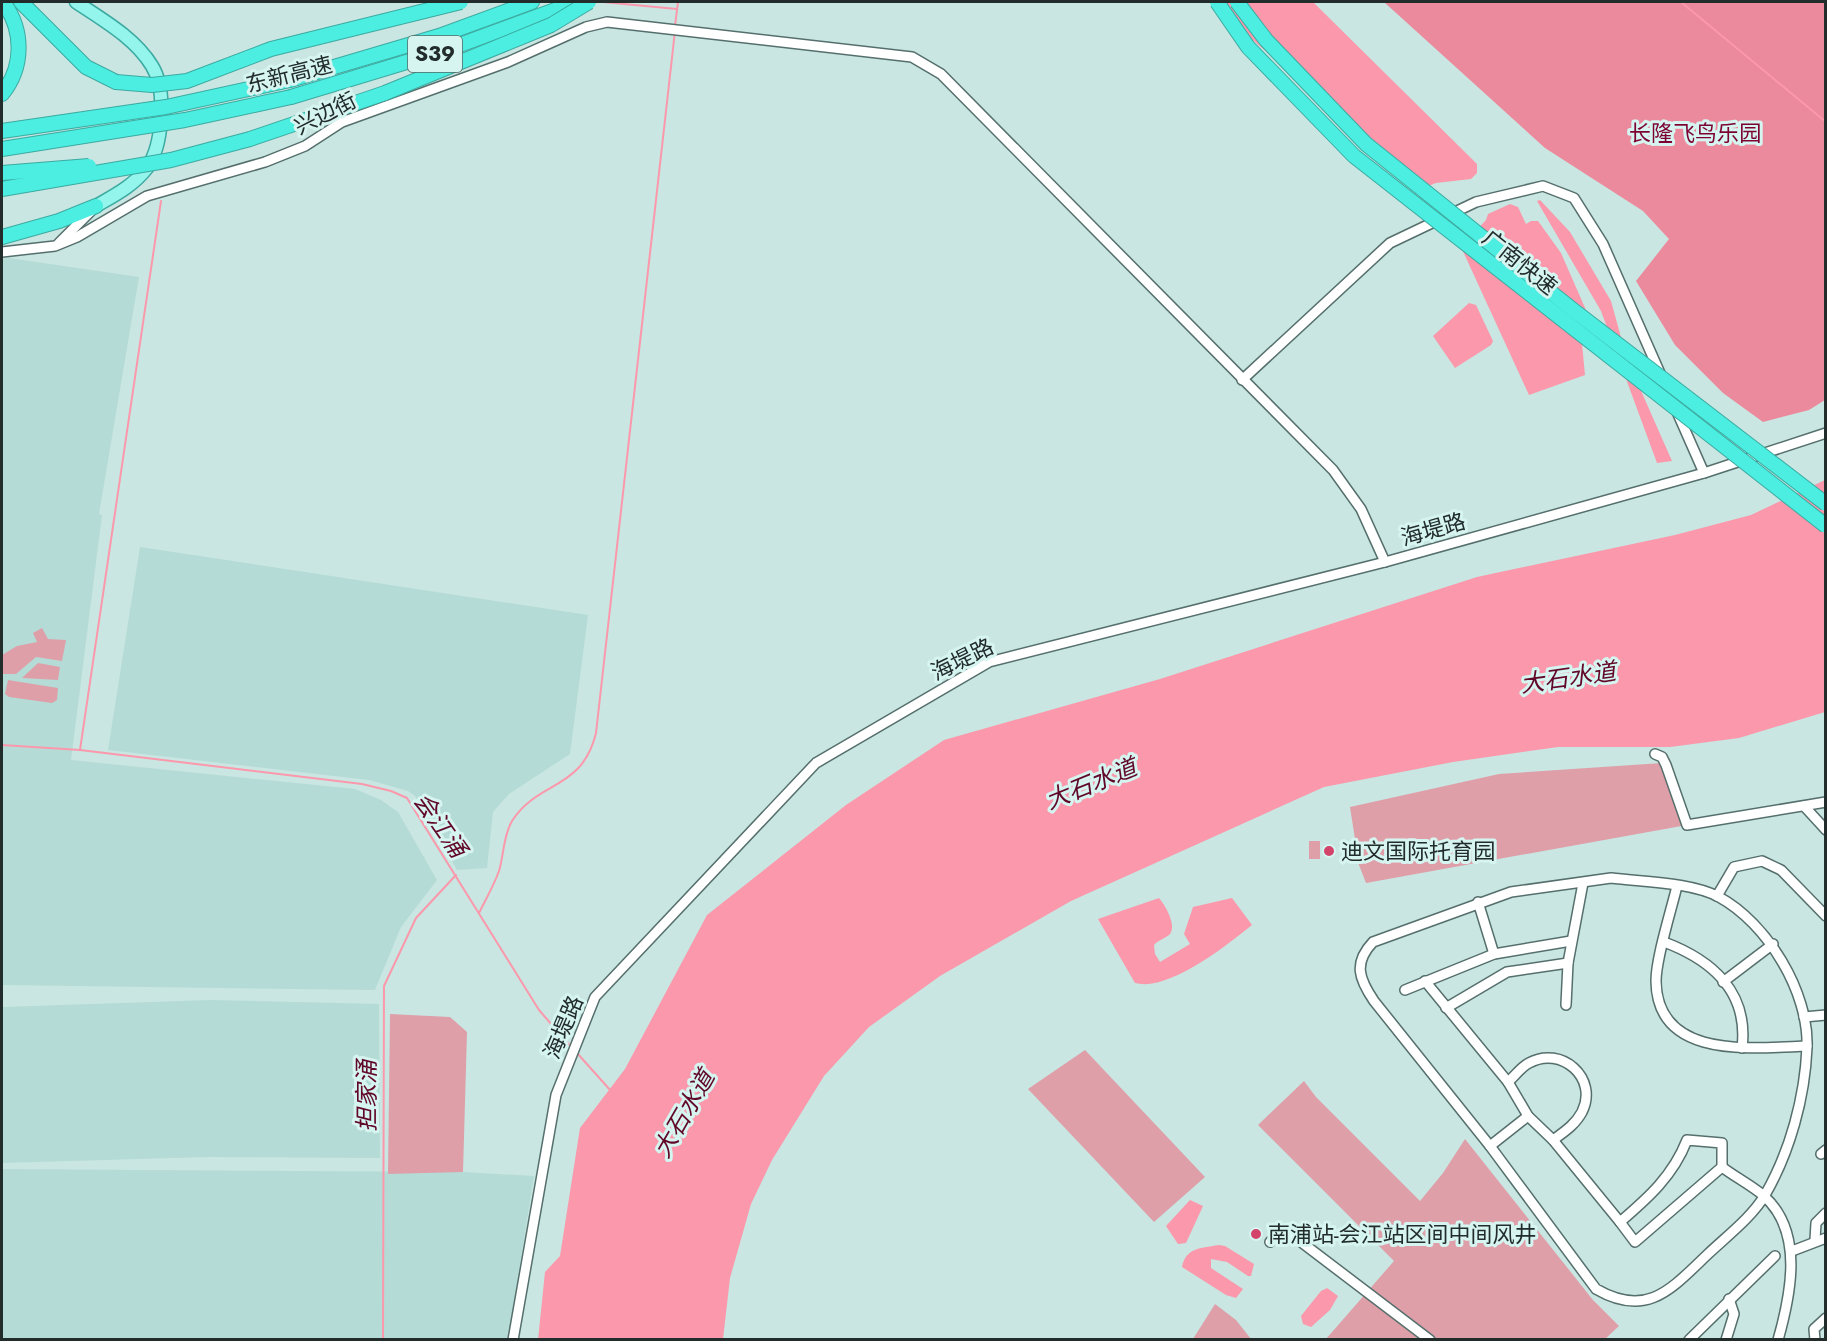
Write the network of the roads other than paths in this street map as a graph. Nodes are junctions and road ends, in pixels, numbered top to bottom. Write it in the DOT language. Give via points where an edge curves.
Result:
graph roads {
  1 [pos="3,2"];
  2 [pos="21,2"];
  3 [pos="34,2"];
  4 [pos="76,2"];
  5 [pos="461,2"];
  6 [pos="532,2"];
  7 [pos="577,2"];
  8 [pos="589,2"];
  9 [pos="1217,2"];
  10 [pos="1237,2"];
  11 [pos="116,82"];
  12 [pos="2,94"];
  13 [pos="2,131"];
  14 [pos="2,148"];
  15 [pos="171,160"];
  16 [pos="2,173"];
  17 [pos="2,189"];
  18 [pos="96,206"];
  19 [pos="2,237"];
  20 [pos="55,246"];
  21 [pos="2,252"];
  22 [pos="1242,380"];
  23 [pos="1826,433"];
  24 [pos="1704,473"];
  25 [pos="1826,504"];
  26 [pos="1826,526"];
  27 [pos="1385,562"];
  28 [pos="1655,754"];
  29 [pos="1826,802"];
  30 [pos="1804,806"];
  31 [pos="1826,830"];
  32 [pos="1583,883"];
  33 [pos="1677,886"];
  34 [pos="1717,896"];
  35 [pos="1478,902"];
  36 [pos="1826,916"];
  37 [pos="1571,941"];
  38 [pos="1664,942"];
  39 [pos="1773,944"];
  40 [pos="1494,954"];
  41 [pos="1568,963"];
  42 [pos="1425,981"];
  43 [pos="1723,982"];
  44 [pos="1405,990"];
  45 [pos="1566,1005"];
  46 [pos="1446,1008"];
  47 [pos="1826,1015"];
  48 [pos="1804,1017"];
  49 [pos="1807,1046"];
  50 [pos="1742,1048"];
  51 [pos="1508,1082"];
  52 [pos="1528,1116"];
  53 [pos="1553,1140"];
  54 [pos="1490,1146"];
  55 [pos="1722,1167"];
  56 [pos="1765,1197"];
  57 [pos="1826,1213"];
  58 [pos="1620,1222"];
  59 [pos="1826,1238"];
  60 [pos="1815,1240"];
  61 [pos="1270,1242"];
  62 [pos="1792,1251"];
  63 [pos="1775,1256"];
  64 [pos="1730,1299"];
  65 [pos="1826,1318"];
  66 [pos="513,1340"];
  67 [pos="1430,1340"];
  68 [pos="1689,1340"];
  69 [pos="1726,1340"];
  70 [pos="1778,1340"];
  71 [pos="1815,1340"];
  1 -- 12 [label="highway" via="16,24 19,52"];
  2 -- 11 [label="highway" via="86,67"];
  3 -- 11 [label="highway" via="88,61"];
  4 -- 18 [label="main road" via="134,44 153,67 161,91 158,137 148,166 129,187"];
  5 -- 11 [label="highway, bridge" via="271,49 187,81 152,85"];
  6 -- 13 [label="highway, 东新高速 / S39, bridge" via="439,36 290,80 166,107"];
  7 -- 14 [label="highway, 东新高速 / S39, bridge" via="446,50 291,97 185,120"];
  8 -- 15 [label="highway, bridge" via="551,25 385,93 250,139"];
  9 -- 26 [label="highway, 广南快速, bridge" via="1248,47 1354,156"];
  10 -- 25 [label="highway, 广南快速, bridge" via="1266,40 1366,144 1573,310"];
  15 -- 16 [label="highway, bridge"];
  15 -- 17 [label="highway, bridge"];
  18 -- 19 [label="highway"];
  18 -- 20 [label="street"];
  20 -- 21 [label="street, 兴边街"];
  20 -- 22 [label="street, 兴边街" via="147,196 266,162 305,146 342,122 470,77 586,27 608,22 682,29 912,57 941,74"];
  22 -- 24 [label="street" via="1390,243 1476,202 1543,186 1574,198 1603,244"];
  22 -- 27 [label="street, 兴边街" via="1333,470 1361,509"];
  23 -- 24 [label="street, 海堤路"];
  24 -- 27 [label="street, 海堤路"];
  27 -- 66 [label="street, 海堤路" via="990,662 816,763 595,996 556,1095"];
  28 -- 30 [label="street" via="1666,765 1687,825"];
  29 -- 30 [label="street"];
  30 -- 31 [label="street"];
  32 -- 33 [label="street" via="1611,879"];
  32 -- 35 [label="street" via="1511,892"];
  32 -- 37 [label="street"];
  33 -- 34 [label="street"];
  33 -- 38 [label="street"];
  34 -- 36 [label="street" via="1734,867 1762,861 1781,870"];
  34 -- 39 [label="street" via="1742,913"];
  35 -- 40 [label="street"];
  35 -- 54 [label="street" via="1372,942 1362,953 1360,967 1363,985 1374,1001"];
  37 -- 40 [label="street"];
  37 -- 41 [label="street"];
  38 -- 43 [label="street" via="1709,965"];
  38 -- 50 [label="street" via="1656,979 1658,1000 1667,1020 1679,1032 1706,1043"];
  39 -- 43 [label="street"];
  39 -- 48 [label="street"];
  40 -- 42 [label="street"];
  41 -- 45 [label="street"];
  41 -- 46 [label="street" via="1507,972"];
  42 -- 44 [label="street"];
  42 -- 46 [label="street"];
  43 -- 50 [label="street" via="1741,1009"];
  46 -- 51 [label="street"];
  47 -- 48 [label="street"];
  48 -- 49 [label="street"];
  49 -- 50 [label="street"];
  49 -- 56 [label="street" via="1799,1107"];
  51 -- 52 [label="street"];
  51 -- 53 [label="street" via="1529,1063 1550,1057 1571,1064 1582,1076 1587,1093 1583,1111 1571,1128"];
  52 -- 53 [label="street"];
  52 -- 54 [label="street"];
  53 -- 58 [label="street"];
  54 -- 56 [label="street" via="1596,1289 1614,1299 1648,1300 1667,1292"];
  55 -- 56 [label="street"];
  55 -- 58 [label="street" via="1635,1242"];
  55 -- 58 [label="street" via="1722,1143 1687,1140 1678,1161 1654,1194"];
  56 -- 62 [label="street" via="1781,1221"];
  57 -- 60 [label="street" via="1816,1222"];
  59 -- 60 [label="street"];
  60 -- 62 [label="street"];
  61 -- 67 [label="street" via="1284,1229"];
  62 -- 70 [label="street" via="1787,1310"];
  63 -- 64 [label="street"];
  64 -- 68 [label="street"];
  64 -- 69 [label="street" via="1734,1314"];
  65 -- 71 [label="street" via="1814,1329"];
}
